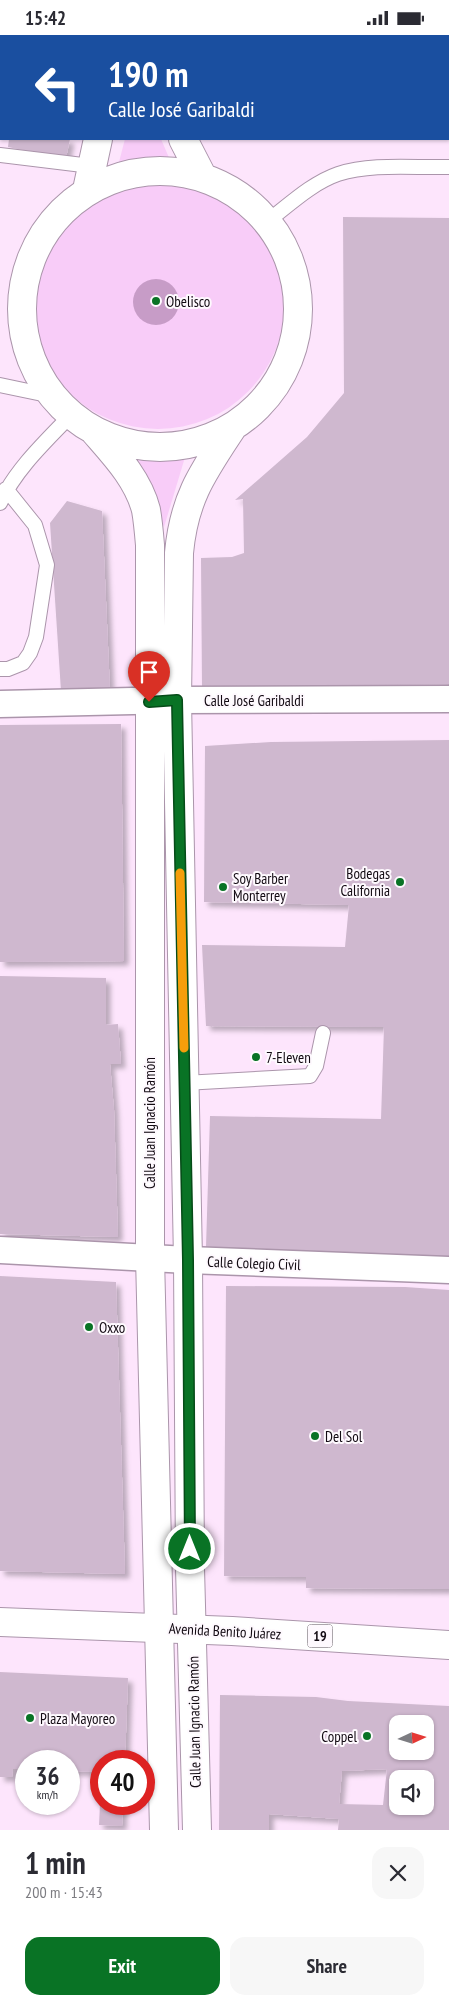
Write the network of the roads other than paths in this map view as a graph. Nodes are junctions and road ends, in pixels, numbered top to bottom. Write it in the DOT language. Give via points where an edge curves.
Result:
graph roads {
  1 [pos="98,140"];
  2 [pos="184,140"];
  3 [pos="0,155"];
  4 [pos="449,167"];
  5 [pos="202,176"];
  6 [pos="89,178"];
  7 [pos="268,221"];
  8 [pos="0,385"];
  9 [pos="52,396"];
  10 [pos="71,415"];
  11 [pos="232,428"];
  12 [pos="95,432"];
  13 [pos="6,489"];
  14 [pos="0,503"];
  15 [pos="0,669"];
  16 [pos="449,699"];
  17 [pos="177,700"];
  18 [pos="149,702"];
  19 [pos="0,704"];
  20 [pos="323,1033"];
  21 [pos="184,1083"];
  22 [pos="0,1250"];
  23 [pos="150,1257"];
  24 [pos="188,1260"];
  25 [pos="449,1270"];
  26 [pos="0,1622"];
  27 [pos="160,1629"];
  28 [pos="192,1630"];
  29 [pos="449,1645"];
  30 [pos="164,1830"];
  31 [pos="197,1830"];
  1 -- 6 [label="street"];
  2 -- 5 [label="street"];
  3 -- 6 [label="lane"];
  4 -- 7 [label="lane" via="361,169 338,174 304,193"];
  5 -- 6 [label="street" via="164,169"];
  5 -- 7 [label="street" via="238,194"];
  6 -- 9 [label="street" via="40,238 27,270 22,305 25,340 37,373"];
  7 -- 11 [label="street" via="286,250 296,282 298,316 292,349 279,380 259,407"];
  8 -- 9 [label="lane"];
  9 -- 10 [label="street"];
  10 -- 12 [label="street"];
  10 -- 13 [label="lane"];
  11 -- 12 [label="street" via="200,442 165,447 129,444"];
  11 -- 17 [label="street, Calle Juan Ignacio Ramón" via="198,481 181,530"];
  12 -- 18 [label="street, Calle Juan Ignacio Ramón" via="130,475 146,509 150,545"];
  13 -- 14 [label="lane"];
  13 -- 15 [label="lane" via="35,525 47,565 36,637 30,653 22,663"];
  16 -- 17 [label="street, Calle José Garibaldi"];
  17 -- 18 [label="street, Calle José Garibaldi"];
  17 -- 21 [label="street, Calle Juan Ignacio Ramón"];
  18 -- 19 [label="street, Calle José Garibaldi"];
  18 -- 23 [label="street, Calle Juan Ignacio Ramón"];
  20 -- 21 [label="lane" via="316,1066 310,1076"];
  21 -- 24 [label="street, Calle Juan Ignacio Ramón"];
  22 -- 23 [label="street, Calle Colegio Civil"];
  23 -- 24 [label="street, Calle Colegio Civil"];
  23 -- 27 [label="street, Calle Juan Ignacio Ramón"];
  24 -- 25 [label="street, Calle Colegio Civil"];
  24 -- 28 [label="street, Calle Juan Ignacio Ramón"];
  26 -- 27 [label="street, Avenida Benito Juárez / 19"];
  27 -- 28 [label="street, Avenida Benito Juárez / 19"];
  27 -- 30 [label="street, Calle Juan Ignacio Ramón"];
  28 -- 29 [label="street, Avenida Benito Juárez / 19"];
  28 -- 31 [label="street, Calle Juan Ignacio Ramón"];
}
